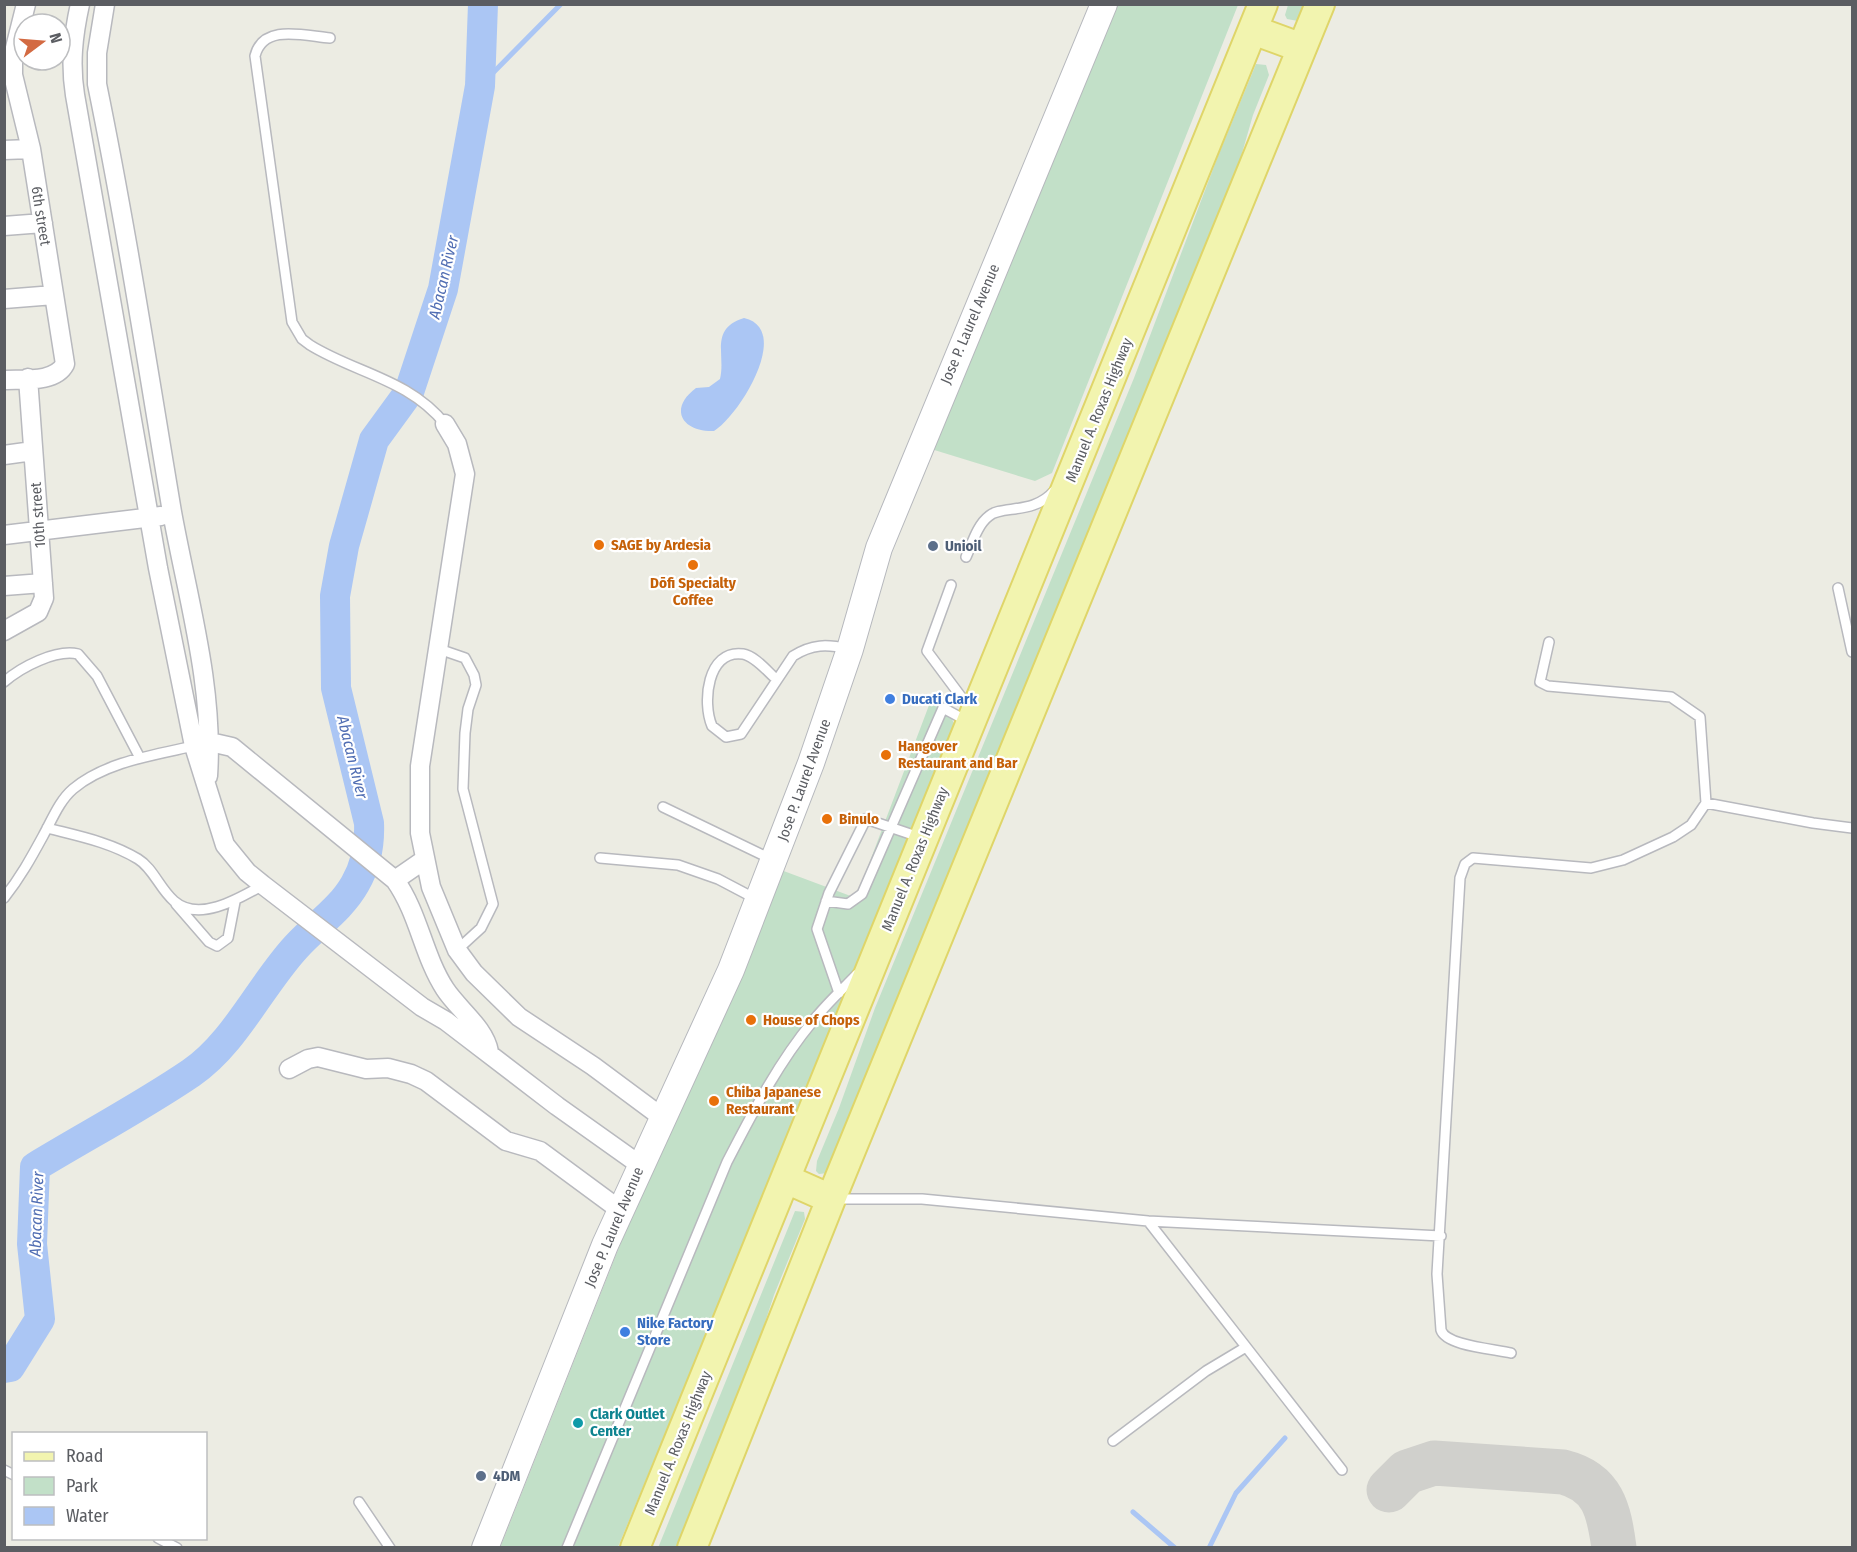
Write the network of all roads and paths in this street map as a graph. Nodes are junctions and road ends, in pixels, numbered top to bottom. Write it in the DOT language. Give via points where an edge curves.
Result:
graph roads {
  1 [pos="26,4"];
  2 [pos="80,4"];
  3 [pos="105,4"];
  4 [pos="1104,4"];
  5 [pos="1320,4"];
  6 [pos="1258,17"];
  7 [pos="330,38"];
  8 [pos="1302,48"];
  9 [pos="9,75"];
  10 [pos="31,149"];
  11 [pos="4,150"];
  12 [pos="43,224"];
  13 [pos="4,226"];
  14 [pos="54,296"];
  15 [pos="4,299"];
  16 [pos="28,378"];
  17 [pos="4,380"];
  18 [pos="445,424"];
  19 [pos="33,451"];
  20 [pos="4,455"];
  21 [pos="1080,459"];
  22 [pos="173,514"];
  23 [pos="150,519"];
  24 [pos="40,532"];
  25 [pos="4,535"];
  26 [pos="966,557"];
  27 [pos="43,583"];
  28 [pos="951,585"];
  29 [pos="4,586"];
  30 [pos="1838,588"];
  31 [pos="4,630"];
  32 [pos="1549,642"];
  33 [pos="436,648"];
  34 [pos="850,650"];
  35 [pos="1852,652"];
  36 [pos="776,679"];
  37 [pos="4,682"];
  38 [pos="972,718"];
  39 [pos="202,744"];
  40 [pos="140,758"];
  41 [pos="1706,803"];
  42 [pos="663,807"];
  43 [pos="892,827"];
  44 [pos="47,828"];
  45 [pos="1852,828"];
  46 [pos="924,839"];
  47 [pos="600,858"];
  48 [pos="424,860"];
  49 [pos="774,860"];
  50 [pos="395,880"];
  51 [pos="263,885"];
  52 [pos="4,898"];
  53 [pos="758,900"];
  54 [pos="826,901"];
  55 [pos="175,902"];
  56 [pos="235,902"];
  57 [pos="457,950"];
  58 [pos="878,953"];
  59 [pos="839,993"];
  60 [pos="486,1060"];
  61 [pos="289,1069"];
  62 [pos="663,1118"];
  63 [pos="638,1170"];
  64 [pos="786,1179"];
  65 [pos="831,1199"];
  66 [pos="621,1210"];
  67 [pos="1148,1221"];
  68 [pos="1441,1236"];
  69 [pos="1246,1347"];
  70 [pos="1511,1353"];
  71 [pos="1113,1441"];
  72 [pos="1342,1470"];
  73 [pos="359,1502"];
  74 [pos="160,1540"];
  75 [pos="177,1548"];
  76 [pos="390,1548"];
  77 [pos="485,1548"];
  78 [pos="567,1548"];
  79 [pos="635,1548"];
  80 [pos="692,1548"];
  1 -- 9 [label="street, 6th street"];
  2 -- 23 [label="street" via="72,44 74,87"];
  3 -- 22 [label="street" via="97,53 97,84"];
  4 -- 34 [label="street, Jose P. Laurel Avenue" via="879,548"];
  5 -- 8 [label="main road"];
  6 -- 8 [label="main road"];
  6 -- 21 [label="main road, Manuel A. Roxas Highway"];
  7 -- 18 [label="lane" via="273,35 264,39 255,56 292,322 310,345 409,392"];
  8 -- 65 [label="main road"];
  9 -- 10 [label="street, 6th street"];
  10 -- 11 [label="street"];
  10 -- 12 [label="street, 6th street"];
  12 -- 13 [label="street"];
  12 -- 14 [label="street, 6th street"];
  14 -- 15 [label="street"];
  14 -- 16 [label="street, 6th street" via="65,364 53,376"];
  16 -- 17 [label="street, 6th street"];
  16 -- 19 [label="street, 10th street"];
  18 -- 33 [label="street" via="457,444 465,474"];
  19 -- 20 [label="street"];
  19 -- 24 [label="street, 10th street"];
  21 -- 26 [label="lane" via="1051,495 1037,504 992,513 983,521"];
  21 -- 38 [label="main road, Manuel A. Roxas Highway"];
  22 -- 23 [label="street"];
  22 -- 39 [label="street" via="201,655"];
  23 -- 24 [label="street"];
  23 -- 39 [label="street"];
  24 -- 25 [label="street"];
  24 -- 27 [label="street, 10th street"];
  27 -- 29 [label="street"];
  27 -- 31 [label="street, 10th street" via="43,604 38,612"];
  28 -- 38 [label="lane" via="927,651"];
  30 -- 35 [label="lane"];
  32 -- 41 [label="lane" via="1540,682 1548,686 1671,697 1700,717"];
  33 -- 48 [label="street" via="420,766"];
  33 -- 57 [label="lane" via="465,658 474,675 476,685 465,733 463,789 493,904 481,928"];
  34 -- 36 [label="lane" via="834,645 812,646 794,656"];
  34 -- 49 [label="street, Jose P. Laurel Avenue"];
  36 -- 36 [label="lane" via="741,734 726,737 712,726 708,705 711,676 725,659 744,654"];
  37 -- 40 [label="lane" via="16,672 62,653 78,654 97,676"];
  38 -- 43 [label="lane" via="943,708"];
  38 -- 46 [label="main road, Manuel A. Roxas Highway"];
  39 -- 40 [label="lane"];
  39 -- 50 [label="street" via="223,744 239,752"];
  39 -- 51 [label="street" via="207,787 225,845"];
  40 -- 44 [label="lane" via="93,776 72,790"];
  41 -- 45 [label="lane"];
  41 -- 68 [label="lane" via="1691,825 1623,860 1591,868 1473,858 1465,864 1460,878"];
  42 -- 49 [label="lane"];
  43 -- 46 [label="lane"];
  43 -- 54 [label="lane" via="862,894 848,903"];
  43 -- 54 [label="lane" via="866,819"];
  44 -- 52 [label="lane" via="21,877"];
  44 -- 55 [label="lane" via="110,845 141,860"];
  46 -- 58 [label="main road, Manuel A. Roxas Highway"];
  47 -- 53 [label="lane" via="678,865 718,879"];
  48 -- 50 [label="street"];
  48 -- 57 [label="street"];
  49 -- 53 [label="street, Jose P. Laurel Avenue"];
  50 -- 60 [label="street" via="413,910 435,972 484,1039"];
  51 -- 56 [label="lane"];
  51 -- 60 [label="street" via="422,1007 446,1021"];
  53 -- 62 [label="street, Jose P. Laurel Avenue" via="731,970"];
  54 -- 59 [label="lane" via="817,929"];
  55 -- 56 [label="lane" via="196,909"];
  55 -- 56 [label="lane" via="209,942 217,946 228,939"];
  57 -- 62 [label="street" via="474,973 519,1017 593,1065"];
  58 -- 59 [label="lane"];
  58 -- 64 [label="main road, Manuel A. Roxas Highway"];
  59 -- 78 [label="lane" via="789,1053 759,1100 728,1162"];
  60 -- 63 [label="street"];
  61 -- 66 [label="street" via="318,1057 366,1069 388,1068 411,1074 506,1141 540,1151"];
  62 -- 63 [label="street, Jose P. Laurel Avenue"];
  63 -- 66 [label="street, Jose P. Laurel Avenue"];
  64 -- 65 [label="main road"];
  64 -- 79 [label="main road, Manuel A. Roxas Highway"];
  65 -- 67 [label="lane" via="922,1199"];
  65 -- 80 [label="main road"];
  66 -- 77 [label="street, Jose P. Laurel Avenue"];
  67 -- 68 [label="lane"];
  67 -- 69 [label="lane"];
  68 -- 70 [label="lane" via="1437,1274 1441,1333 1452,1341"];
  69 -- 71 [label="lane" via="1206,1371"];
  69 -- 72 [label="lane"];
  73 -- 76 [label="lane"];
  74 -- 75 [label="lane"];
}
